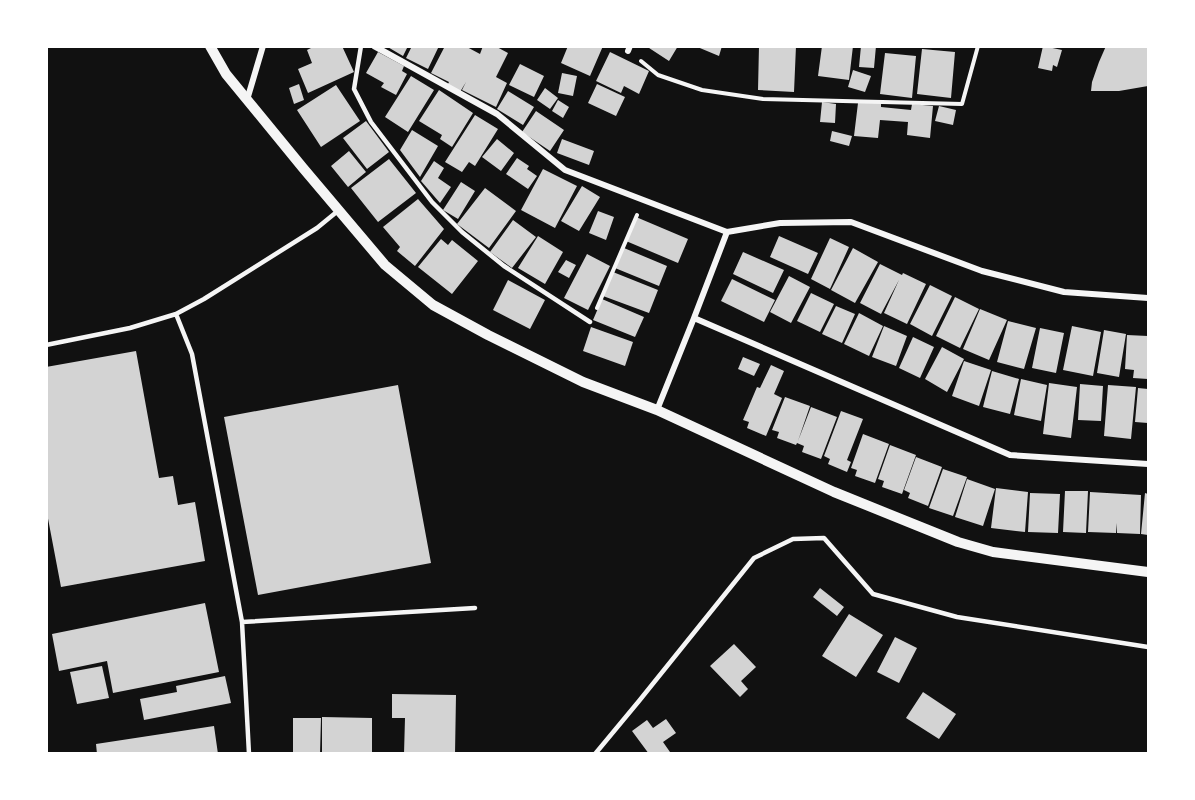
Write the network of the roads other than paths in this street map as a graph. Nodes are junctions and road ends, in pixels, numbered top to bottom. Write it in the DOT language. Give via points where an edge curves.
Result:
graph roads {
  1 [pos="210,46"];
  2 [pos="263,46"];
  3 [pos="361,46"];
  4 [pos="374,46"];
  5 [pos="247,100"];
  6 [pos="339,210"];
  7 [pos="727,232"];
  8 [pos="1149,298"];
  9 [pos="176,314"];
  10 [pos="694,318"];
  11 [pos="590,322"];
  12 [pos="46,345"];
  13 [pos="657,410"];
  14 [pos="1149,464"];
  15 [pos="1149,572"];
  16 [pos="475,608"];
  17 [pos="242,622"];
  18 [pos="1149,647"];
  19 [pos="249,753"];
  20 [pos="595,753"];
  1 -- 5 [label="street"];
  2 -- 5 [label="street"];
  3 -- 11 [label="lane" via="354,88 371,122 432,202 504,266"];
  4 -- 7 [label="street" via="497,114 565,170"];
  5 -- 6 [label="street"];
  6 -- 9 [label="lane" via="289,246"];
  6 -- 13 [label="street" via="385,265 434,305 584,382"];
  7 -- 8 [label="street" via="780,223 851,222 982,271 1064,292"];
  7 -- 10 [label="street"];
  9 -- 12 [label="lane"];
  9 -- 17 [label="lane" via="192,354"];
  10 -- 13 [label="street"];
  10 -- 14 [label="street" via="1010,455"];
  13 -- 15 [label="street" via="834,492 958,542 993,552"];
  16 -- 17 [label="lane"];
  17 -- 19 [label="lane"];
  18 -- 20 [label="lane" via="957,617 873,594 824,538 793,539 754,558"];
}
